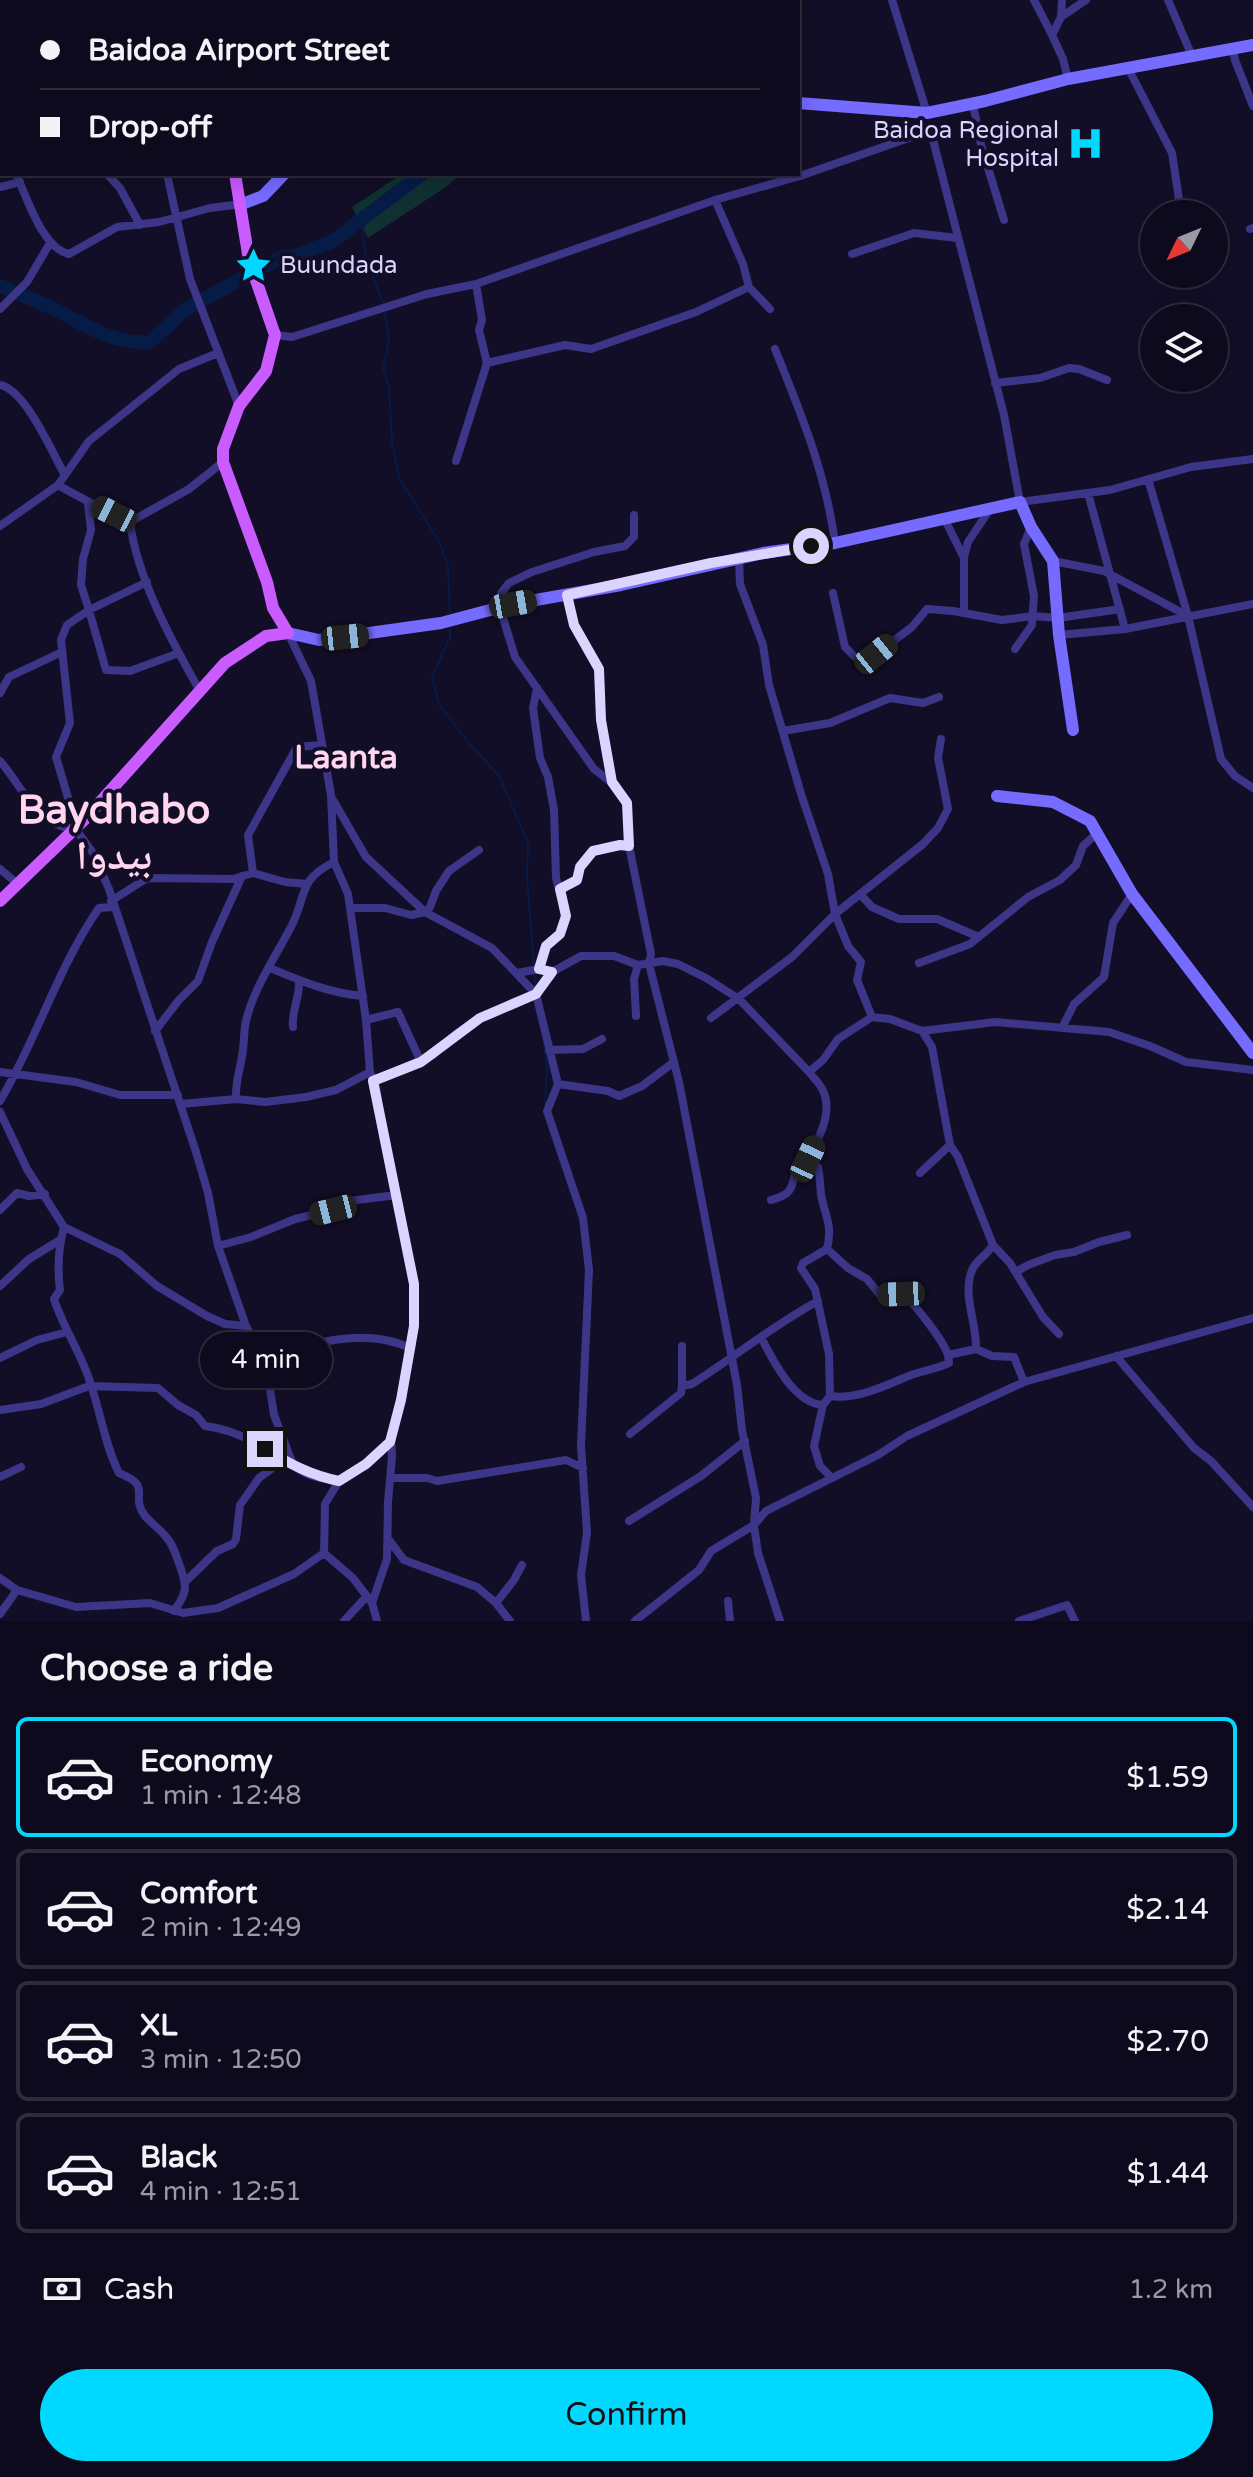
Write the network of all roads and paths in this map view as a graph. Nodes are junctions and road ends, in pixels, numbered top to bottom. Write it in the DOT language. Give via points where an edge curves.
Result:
graph roads {
  1 [pos="892,0"];
  2 [pos="1034,0"];
  3 [pos="1062,0"];
  4 [pos="1086,0"];
  5 [pos="1168,0"];
  6 [pos="1061,17"];
  7 [pos="1052,35"];
  8 [pos="1253,45"];
  9 [pos="1233,48"];
  10 [pos="1192,56"];
  11 [pos="1128,68"];
  12 [pos="1068,79"];
  13 [pos="800,103"];
  14 [pos="973,104"];
  15 [pos="1253,106"];
  16 [pos="927,113"];
  17 [pos="109,176"];
  18 [pos="167,176"];
  19 [pos="235,176"];
  20 [pos="282,176"];
  21 [pos="18,178"];
  22 [pos="0,187"];
  23 [pos="715,200"];
  24 [pos="1179,200"];
  25 [pos="242,204"];
  26 [pos="175,218"];
  27 [pos="1004,220"];
  28 [pos="140,225"];
  29 [pos="957,238"];
  30 [pos="50,243"];
  31 [pos="852,254"];
  32 [pos="476,284"];
  33 [pos="749,287"];
  34 [pos="0,309"];
  35 [pos="770,309"];
  36 [pos="275,335"];
  37 [pos="775,349"];
  38 [pos="218,353"];
  39 [pos="487,363"];
  40 [pos="1107,380"];
  41 [pos="995,383"];
  42 [pos="0,385"];
  43 [pos="239,406"];
  44 [pos="1253,459"];
  45 [pos="456,461"];
  46 [pos="223,462"];
  47 [pos="65,475"];
  48 [pos="1148,479"];
  49 [pos="58,485"];
  50 [pos="1088,493"];
  51 [pos="1020,502"];
  52 [pos="88,504"];
  53 [pos="990,509"];
  54 [pos="634,515"];
  55 [pos="945,520"];
  56 [pos="130,522"];
  57 [pos="0,526"];
  58 [pos="1031,527"];
  59 [pos="835,543"];
  60 [pos="964,557"];
  61 [pos="739,558"];
  62 [pos="1053,561"];
  63 [pos="711,563"];
  64 [pos="739,574"];
  65 [pos="1110,575"];
  66 [pos="147,582"];
  67 [pos="833,593"];
  68 [pos="567,595"];
  69 [pos="1253,604"];
  70 [pos="500,608"];
  71 [pos="1120,609"];
  72 [pos="89,610"];
  73 [pos="964,613"];
  74 [pos="1033,616"];
  75 [pos="1188,616"];
  76 [pos="1058,618"];
  77 [pos="1125,629"];
  78 [pos="288,633"];
  79 [pos="1059,635"];
  80 [pos="1015,649"];
  81 [pos="62,652"];
  82 [pos="179,653"];
  83 [pos="537,688"];
  84 [pos="200,691"];
  85 [pos="0,693"];
  86 [pos="939,697"];
  87 [pos="1073,730"];
  88 [pos="783,731"];
  89 [pos="941,739"];
  90 [pos="322,745"];
  91 [pos="0,761"];
  92 [pos="612,782"];
  93 [pos="1253,788"];
  94 [pos="331,795"];
  95 [pos="997,796"];
  96 [pos="80,824"];
  97 [pos="1096,834"];
  98 [pos="629,846"];
  99 [pos="479,850"];
  100 [pos="334,862"];
  101 [pos="0,869"];
  102 [pos="253,873"];
  103 [pos="242,876"];
  104 [pos="18,884"];
  105 [pos="307,884"];
  106 [pos="560,889"];
  107 [pos="860,894"];
  108 [pos="1132,894"];
  109 [pos="0,901"];
  110 [pos="112,904"];
  111 [pos="350,908"];
  112 [pos="425,912"];
  113 [pos="835,914"];
  114 [pos="979,937"];
  115 [pos="919,963"];
  116 [pos="649,964"];
  117 [pos="638,965"];
  118 [pos="270,968"];
  119 [pos="539,969"];
  120 [pos="552,972"];
  121 [pos="517,973"];
  122 [pos="299,981"];
  123 [pos="536,994"];
  124 [pos="363,996"];
  125 [pos="739,999"];
  126 [pos="636,1016"];
  127 [pos="872,1017"];
  128 [pos="711,1018"];
  129 [pos="366,1020"];
  130 [pos="293,1027"];
  131 [pos="1062,1028"];
  132 [pos="155,1031"];
  133 [pos="922,1031"];
  134 [pos="602,1039"];
  135 [pos="549,1050"];
  136 [pos="1253,1053"];
  137 [pos="421,1062"];
  138 [pos="674,1062"];
  139 [pos="1253,1070"];
  140 [pos="0,1072"];
  141 [pos="809,1072"];
  142 [pos="16,1075"];
  143 [pos="372,1077"];
  144 [pos="558,1084"];
  145 [pos="179,1099"];
  146 [pos="236,1099"];
  147 [pos="0,1101"];
  148 [pos="0,1112"];
  149 [pos="950,1145"];
  150 [pos="808,1159"];
  151 [pos="920,1173"];
  152 [pos="45,1194"];
  153 [pos="396,1195"];
  154 [pos="771,1200"];
  155 [pos="0,1210"];
  156 [pos="64,1227"];
  157 [pos="1127,1235"];
  158 [pos="60,1239"];
  159 [pos="993,1245"];
  160 [pos="218,1246"];
  161 [pos="827,1249"];
  162 [pos="1016,1272"];
  163 [pos="0,1286"];
  164 [pos="818,1301"];
  165 [pos="1253,1318"];
  166 [pos="246,1326"];
  167 [pos="67,1332"];
  168 [pos="1059,1334"];
  169 [pos="762,1339"];
  170 [pos="682,1346"];
  171 [pos="411,1349"];
  172 [pos="976,1349"];
  173 [pos="948,1355"];
  174 [pos="1116,1356"];
  175 [pos="0,1358"];
  176 [pos="731,1359"];
  177 [pos="266,1363"];
  178 [pos="1024,1382"];
  179 [pos="682,1386"];
  180 [pos="92,1387"];
  181 [pos="830,1396"];
  182 [pos="823,1405"];
  183 [pos="0,1410"];
  184 [pos="630,1434"];
  185 [pos="745,1441"];
  186 [pos="390,1442"];
  187 [pos="288,1461"];
  188 [pos="21,1467"];
  189 [pos="583,1468"];
  190 [pos="0,1477"];
  191 [pos="831,1477"];
  192 [pos="391,1478"];
  193 [pos="339,1481"];
  194 [pos="1253,1507"];
  195 [pos="629,1521"];
  196 [pos="754,1525"];
  197 [pos="389,1540"];
  198 [pos="324,1553"];
  199 [pos="522,1565"];
  200 [pos="0,1578"];
  201 [pos="187,1580"];
  202 [pos="17,1590"];
  203 [pos="369,1600"];
  204 [pos="728,1601"];
  205 [pos="496,1603"];
  206 [pos="2,1612"];
  207 [pos="180,1615"];
  208 [pos="8,1621"];
  209 [pos="344,1621"];
  210 [pos="377,1621"];
  211 [pos="510,1621"];
  212 [pos="586,1621"];
  213 [pos="635,1621"];
  214 [pos="730,1621"];
  215 [pos="780,1621"];
  216 [pos="1019,1621"];
  217 [pos="1075,1621"];
  1 -- 16 [label="street"];
  2 -- 7 [label="street"];
  3 -- 6 [label="street"];
  4 -- 6 [label="street"];
  5 -- 10 [label="street"];
  6 -- 7 [label="street"];
  7 -- 12 [label="street"];
  8 -- 9 [label="street"];
  9 -- 10 [label="street"];
  9 -- 15 [label="street"];
  10 -- 11 [label="street"];
  11 -- 12 [label="street"];
  11 -- 24 [label="street" via="1172,153"];
  12 -- 14 [label="street"];
  13 -- 16 [label="street"];
  14 -- 16 [label="street"];
  14 -- 27 [label="street"];
  17 -- 28 [label="street"];
  18 -- 26 [label="street"];
  19 -- 25 [label="main road"];
  20 -- 25 [label="street" via="263,196"];
  21 -- 22 [label="street"];
  21 -- 30 [label="street"];
  23 -- 29 [label="street" via="926,132 932,136"];
  23 -- 32 [label="street"];
  23 -- 33 [label="street"];
  25 -- 26 [label="street"];
  25 -- 36 [label="main road" via="249,260"];
  26 -- 28 [label="street"];
  26 -- 38 [label="street" via="190,279"];
  28 -- 30 [label="street" via="117,227 69,254"];
  29 -- 31 [label="street" via="914,233"];
  29 -- 41 [label="street"];
  30 -- 34 [label="street" via="27,282"];
  32 -- 36 [label="street" via="292,337"];
  32 -- 39 [label="street"];
  33 -- 35 [label="street"];
  33 -- 39 [label="street" via="591,349 565,345"];
  36 -- 43 [label="main road" via="266,371"];
  37 -- 59 [label="street" via="815,449"];
  38 -- 43 [label="street"];
  38 -- 47 [label="street" via="179,369 89,441"];
  39 -- 45 [label="street"];
  40 -- 41 [label="street" via="1069,368 1040,378"];
  41 -- 51 [label="street"];
  42 -- 47 [label="street" via="20,398"];
  43 -- 46 [label="main road"];
  44 -- 48 [label="street"];
  46 -- 56 [label="street" via="189,489"];
  46 -- 78 [label="main road" via="273,608"];
  47 -- 49 [label="street"];
  48 -- 50 [label="street"];
  48 -- 75 [label="street"];
  49 -- 52 [label="street"];
  49 -- 57 [label="street"];
  50 -- 51 [label="street"];
  50 -- 65 [label="street"];
  51 -- 53 [label="street"];
  51 -- 58 [label="street"];
  52 -- 56 [label="street"];
  52 -- 72 [label="street" via="91,530 81,585"];
  53 -- 55 [label="street"];
  53 -- 60 [label="street"];
  54 -- 70 [label="street" via="634,537 625,546 509,583 501,593"];
  55 -- 59 [label="street"];
  55 -- 60 [label="street"];
  56 -- 66 [label="street"];
  58 -- 62 [label="street"];
  58 -- 74 [label="street" via="1024,544"];
  59 -- 61 [label="street"];
  60 -- 73 [label="street"];
  61 -- 63 [label="street"];
  61 -- 64 [label="street"];
  62 -- 65 [label="street"];
  62 -- 76 [label="street"];
  63 -- 64 [label="street" via="729,565"];
  63 -- 68 [label="street"];
  64 -- 88 [label="street"];
  65 -- 71 [label="street"];
  65 -- 75 [label="street"];
  66 -- 72 [label="street"];
  66 -- 82 [label="street"];
  67 -- 73 [label="street" via="845,647 855,657 876,654 927,609"];
  68 -- 70 [label="street"];
  68 -- 92 [label="street" via="574,625 599,669"];
  69 -- 75 [label="street"];
  70 -- 78 [label="street" via="441,623 319,640"];
  70 -- 83 [label="street" via="515,657"];
  71 -- 76 [label="street"];
  71 -- 77 [label="street"];
  72 -- 81 [label="street" via="67,625"];
  72 -- 82 [label="street" via="106,670 130,671"];
  73 -- 74 [label="street" via="1002,620"];
  74 -- 76 [label="street"];
  74 -- 80 [label="street"];
  75 -- 77 [label="street"];
  75 -- 93 [label="street" via="1221,759"];
  76 -- 79 [label="street"];
  77 -- 79 [label="street"];
  78 -- 84 [label="main road" via="254,642"];
  78 -- 90 [label="street" via="311,681"];
  79 -- 87 [label="street"];
  81 -- 85 [label="street" via="9,677"];
  81 -- 96 [label="street" via="70,723 56,757"];
  82 -- 84 [label="street"];
  83 -- 92 [label="street" via="594,769"];
  83 -- 106 [label="street" via="533,708 554,810"];
  84 -- 96 [label="main road"];
  86 -- 88 [label="street" via="923,703 890,698 830,723"];
  88 -- 113 [label="street" via="828,874"];
  89 -- 107 [label="street" via="938,758 948,809 923,844"];
  90 -- 94 [label="street"];
  90 -- 102 [label="street" via="297,747 248,835"];
  91 -- 96 [label="street" via="32,807 67,829"];
  92 -- 98 [label="street" via="627,803"];
  94 -- 100 [label="street"];
  94 -- 112 [label="street" via="366,857"];
  95 -- 97 [label="street" via="1053,802 1090,821"];
  96 -- 104 [label="main road"];
  96 -- 110 [label="street"];
  97 -- 108 [label="street"];
  97 -- 114 [label="street" via="1070,871"];
  98 -- 106 [label="street" via="593,851 577,880"];
  98 -- 116 [label="street"];
  99 -- 112 [label="street" via="449,871"];
  100 -- 105 [label="street" via="316,871"];
  100 -- 111 [label="street"];
  101 -- 104 [label="street"];
  102 -- 103 [label="street"];
  102 -- 105 [label="street"];
  103 -- 110 [label="street" via="150,878"];
  103 -- 132 [label="street" via="198,981"];
  104 -- 109 [label="main road"];
  105 -- 118 [label="street"];
  106 -- 119 [label="street" via="566,916 560,934 546,946"];
  107 -- 113 [label="street"];
  107 -- 114 [label="street" via="872,907 899,919 937,919"];
  108 -- 131 [label="street" via="1113,923 1104,977 1074,1004"];
  108 -- 136 [label="street"];
  110 -- 132 [label="street"];
  110 -- 142 [label="street" via="99,908 80,938"];
  111 -- 112 [label="street"];
  111 -- 124 [label="street"];
  112 -- 121 [label="street" via="492,948"];
  113 -- 125 [label="street"];
  113 -- 127 [label="street" via="861,962 857,980"];
  114 -- 115 [label="street" via="960,950"];
  116 -- 117 [label="street"];
  116 -- 125 [label="street" via="678,964"];
  116 -- 138 [label="street"];
  117 -- 120 [label="street" via="614,956 581,956"];
  117 -- 126 [label="street"];
  118 -- 122 [label="street"];
  118 -- 146 [label="street" via="245,1025"];
  119 -- 120 [label="street"];
  119 -- 121 [label="street"];
  120 -- 123 [label="street"];
  121 -- 123 [label="street"];
  122 -- 124 [label="street"];
  122 -- 130 [label="street"];
  123 -- 135 [label="street"];
  123 -- 137 [label="street" via="480,1018"];
  124 -- 129 [label="street"];
  125 -- 128 [label="street"];
  125 -- 141 [label="street"];
  127 -- 133 [label="street"];
  127 -- 141 [label="street" via="838,1039"];
  129 -- 137 [label="street" via="398,1012"];
  129 -- 143 [label="street"];
  131 -- 133 [label="street" via="995,1022"];
  131 -- 139 [label="street" via="1109,1032 1186,1062"];
  132 -- 145 [label="street"];
  133 -- 149 [label="street" via="932,1047"];
  134 -- 135 [label="street" via="583,1049"];
  135 -- 144 [label="street"];
  137 -- 143 [label="street"];
  138 -- 144 [label="street" via="619,1096"];
  138 -- 176 [label="street"];
  140 -- 142 [label="street"];
  141 -- 150 [label="street" via="826,1098 821,1130"];
  142 -- 145 [label="street" via="76,1082 120,1095"];
  142 -- 147 [label="street"];
  143 -- 146 [label="street" via="306,1097"];
  143 -- 153 [label="street"];
  144 -- 189 [label="street" via="547,1111 583,1218 589,1270"];
  145 -- 146 [label="street"];
  145 -- 160 [label="street"];
  148 -- 152 [label="street"];
  149 -- 151 [label="street"];
  149 -- 159 [label="street"];
  150 -- 154 [label="street" via="786,1196"];
  150 -- 161 [label="street" via="818,1167 828,1214"];
  152 -- 155 [label="street" via="17,1193"];
  152 -- 156 [label="street"];
  153 -- 160 [label="street" via="342,1202 333,1210"];
  153 -- 171 [label="street" via="414,1284"];
  156 -- 158 [label="street"];
  156 -- 166 [label="street" via="120,1254 157,1286 207,1316"];
  157 -- 162 [label="street"];
  158 -- 163 [label="street"];
  158 -- 167 [label="street" via="60,1290 54,1299"];
  159 -- 162 [label="street"];
  159 -- 172 [label="street" via="972,1270 969,1287"];
  160 -- 166 [label="street"];
  161 -- 164 [label="street" via="801,1268"];
  161 -- 173 [label="street" via="880,1295 907,1298 936,1331"];
  162 -- 168 [label="street"];
  164 -- 169 [label="street"];
  164 -- 181 [label="street" via="829,1354"];
  165 -- 174 [label="street"];
  166 -- 177 [label="street"];
  167 -- 175 [label="street"];
  167 -- 180 [label="street"];
  169 -- 176 [label="street"];
  169 -- 182 [label="street" via="777,1368 800,1394"];
  170 -- 179 [label="street"];
  171 -- 177 [label="street" via="352,1338"];
  171 -- 186 [label="street"];
  172 -- 173 [label="street"];
  172 -- 178 [label="street" via="1014,1357"];
  173 -- 181 [label="street" via="949,1363 941,1367 874,1391"];
  174 -- 178 [label="street"];
  174 -- 194 [label="street" via="1194,1448"];
  176 -- 179 [label="street"];
  176 -- 185 [label="street"];
  177 -- 187 [label="street"];
  178 -- 191 [label="street"];
  179 -- 184 [label="street" via="681,1393"];
  180 -- 183 [label="street" via="41,1404"];
  180 -- 187 [label="street" via="158,1388 205,1426 223,1428"];
  180 -- 201 [label="street" via="119,1473 139,1486 144,1515 169,1539"];
  181 -- 182 [label="street"];
  182 -- 191 [label="street" via="814,1446 820,1466"];
  185 -- 195 [label="street"];
  185 -- 196 [label="street" via="756,1498"];
  186 -- 192 [label="street"];
  186 -- 193 [label="street"];
  187 -- 193 [label="street" via="303,1472"];
  187 -- 201 [label="street" via="259,1478 240,1505 233,1544 217,1551"];
  188 -- 190 [label="street"];
  189 -- 192 [label="street" via="566,1460 437,1481"];
  189 -- 212 [label="street" via="587,1533 581,1575"];
  191 -- 196 [label="street" via="766,1511"];
  192 -- 197 [label="street"];
  193 -- 198 [label="street" via="325,1504"];
  196 -- 213 [label="street" via="711,1551 699,1570"];
  196 -- 215 [label="street"];
  197 -- 203 [label="street" via="387,1559"];
  197 -- 205 [label="street" via="404,1560 477,1587"];
  198 -- 203 [label="street"];
  198 -- 207 [label="street" via="294,1574 218,1608"];
  199 -- 205 [label="street"];
  200 -- 202 [label="street"];
  201 -- 207 [label="street"];
  202 -- 206 [label="street"];
  202 -- 207 [label="street" via="76,1607 150,1603"];
  203 -- 209 [label="street"];
  203 -- 210 [label="street"];
  204 -- 214 [label="street"];
  205 -- 211 [label="street"];
  206 -- 208 [label="street"];
  216 -- 217 [label="street" via="1067,1605"];
}
